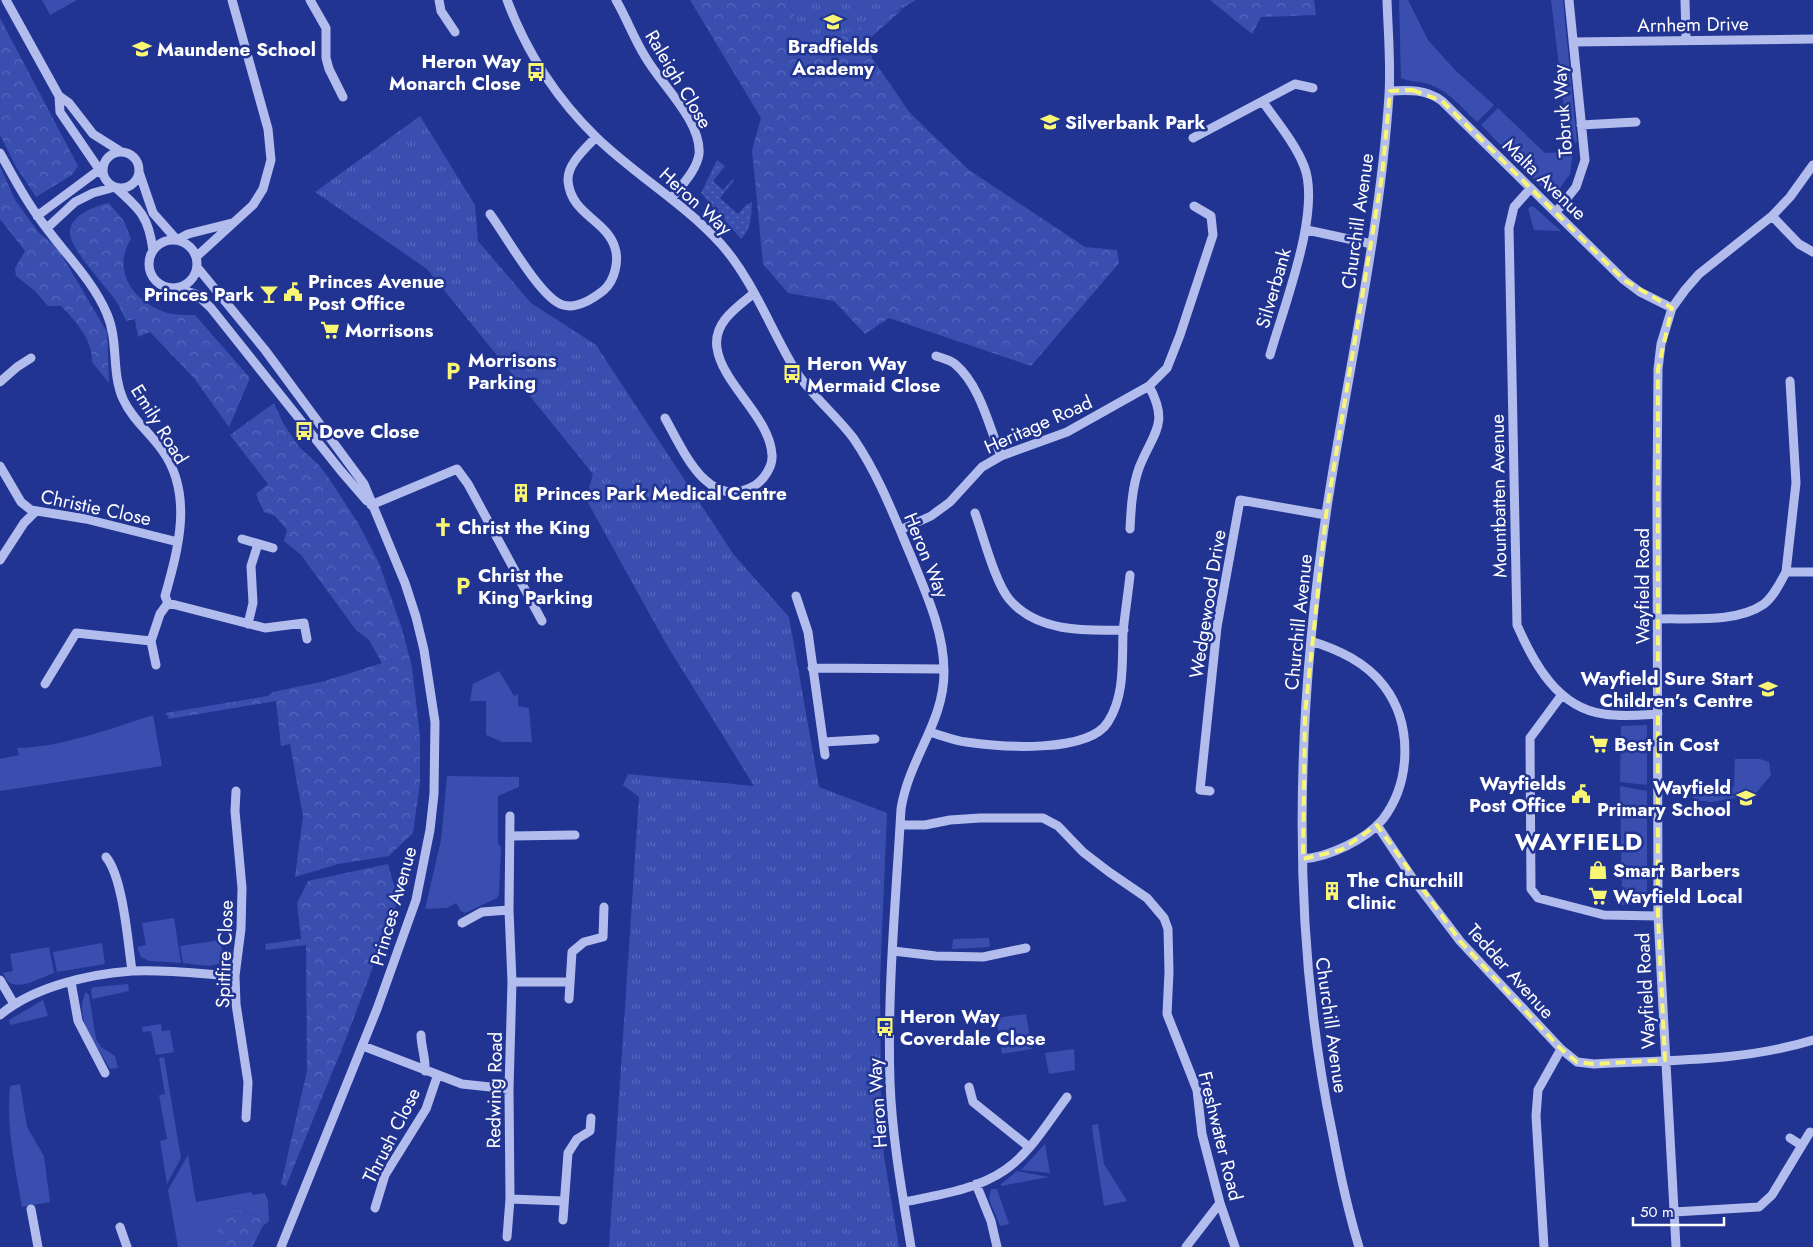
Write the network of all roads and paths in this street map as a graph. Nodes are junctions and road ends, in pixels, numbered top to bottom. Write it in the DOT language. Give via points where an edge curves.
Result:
graph roads {
  1 [pos="6,0"];
  2 [pos="232,0"];
  3 [pos="310,0"];
  4 [pos="439,0"];
  5 [pos="507,0"];
  6 [pos="616,0"];
  7 [pos="1387,0"];
  8 [pos="1569,0"];
  9 [pos="1685,0"];
  10 [pos="455,32"];
  11 [pos="1813,39"];
  12 [pos="1686,40"];
  13 [pos="1573,42"];
  14 [pos="1313,88"];
  15 [pos="1390,91"];
  16 [pos="59,96"];
  17 [pos="343,97"];
  18 [pos="1263,102"];
  19 [pos="1636,122"];
  20 [pos="1581,125"];
  21 [pos="596,137"];
  22 [pos="1193,138"];
  23 [pos="120,151"];
  24 [pos="0,153"];
  25 [pos="1813,165"];
  26 [pos="102,170"];
  27 [pos="139,172"];
  28 [pos="115,187"];
  29 [pos="1531,188"];
  30 [pos="671,198"];
  31 [pos="1194,206"];
  32 [pos="1556,212"];
  33 [pos="490,214"];
  34 [pos="37,216"];
  35 [pos="1772,216"];
  36 [pos="232,223"];
  37 [pos="47,228"];
  38 [pos="1307,230"];
  39 [pos="178,240"];
  40 [pos="1372,244"];
  41 [pos="153,251"];
  42 [pos="1813,252"];
  43 [pos="196,262"];
  44 [pos="175,288"];
  45 [pos="753,294"];
  46 [pos="1672,308"];
  47 [pos="1270,355"];
  48 [pos="936,356"];
  49 [pos="31,358"];
  50 [pos="1790,381"];
  51 [pos="0,382"];
  52 [pos="1149,386"];
  53 [pos="665,418"];
  54 [pos="1001,456"];
  55 [pos="0,466"];
  56 [pos="371,505"];
  57 [pos="36,512"];
  58 [pos="975,513"];
  59 [pos="1326,515"];
  60 [pos="1130,529"];
  61 [pos="900,530"];
  62 [pos="242,539"];
  63 [pos="178,542"];
  64 [pos="258,544"];
  65 [pos="272,548"];
  66 [pos="0,560"];
  67 [pos="1786,572"];
  68 [pos="1813,572"];
  69 [pos="1130,575"];
  70 [pos="796,596"];
  71 [pos="168,603"];
  72 [pos="1658,619"];
  73 [pos="542,621"];
  74 [pos="248,624"];
  75 [pos="1124,630"];
  76 [pos="308,638"];
  77 [pos="1311,640"];
  78 [pos="151,641"];
  79 [pos="156,665"];
  80 [pos="812,668"];
  81 [pos="944,669"];
  82 [pos="45,684"];
  83 [pos="1561,696"];
  84 [pos="1658,714"];
  85 [pos="930,732"];
  86 [pos="875,739"];
  87 [pos="824,742"];
  88 [pos="825,755"];
  89 [pos="236,791"];
  90 [pos="1210,791"];
  91 [pos="510,816"];
  92 [pos="900,825"];
  93 [pos="1377,825"];
  94 [pos="574,835"];
  95 [pos="511,836"];
  96 [pos="106,857"];
  97 [pos="1302,859"];
  98 [pos="604,908"];
  99 [pos="509,910"];
  100 [pos="1658,916"];
  101 [pos="462,923"];
  102 [pos="1026,948"];
  103 [pos="893,952"];
  104 [pos="132,971"];
  105 [pos="235,976"];
  106 [pos="0,980"];
  107 [pos="71,982"];
  108 [pos="512,982"];
  109 [pos="569,982"];
  110 [pos="570,998"];
  111 [pos="14,1004"];
  112 [pos="0,1015"];
  113 [pos="421,1035"];
  114 [pos="1813,1040"];
  115 [pos="362,1046"];
  116 [pos="1561,1049"];
  117 [pos="1665,1060"];
  118 [pos="425,1071"];
  119 [pos="105,1073"];
  120 [pos="437,1076"];
  121 [pos="969,1086"];
  122 [pos="509,1089"];
  123 [pos="1067,1097"];
  124 [pos="246,1118"];
  125 [pos="591,1118"];
  126 [pos="1810,1132"];
  127 [pos="1790,1138"];
  128 [pos="1800,1145"];
  129 [pos="1029,1147"];
  130 [pos="976,1184"];
  131 [pos="510,1199"];
  132 [pos="563,1201"];
  133 [pos="904,1202"];
  134 [pos="1220,1203"];
  135 [pos="375,1208"];
  136 [pos="31,1209"];
  137 [pos="1674,1212"];
  138 [pos="563,1220"];
  139 [pos="120,1227"];
  140 [pos="507,1237"];
  141 [pos="38,1247"];
  142 [pos="127,1247"];
  143 [pos="281,1247"];
  144 [pos="911,1247"];
  145 [pos="997,1247"];
  146 [pos="1186,1247"];
  147 [pos="1235,1247"];
  148 [pos="1360,1247"];
  149 [pos="1544,1247"];
  150 [pos="1676,1247"];
  1 -- 16 [label="street, Princes Avenue"];
  2 -- 36 [label="street" via="268,129 271,153 260,195 249,210"];
  3 -- 17 [label="street" via="326,28 326,58"];
  4 -- 10 [label="street" via="441,11"];
  5 -- 21 [label="street, Heron Way" via="535,60 559,95"];
  6 -- 30 [label="street, Raleigh Close" via="646,59 697,137 699,154 690,175"];
  7 -- 15 [label="street, Churchill Avenue"];
  8 -- 13 [label="street, Tobruk Way"];
  9 -- 12 [label="street"];
  11 -- 12 [label="street, Arnhem Drive"];
  12 -- 13 [label="street, Arnhem Drive"];
  13 -- 20 [label="street, Tobruk Way"];
  14 -- 18 [label="street" via="1295,84"];
  15 -- 29 [label="street, Malta Avenue" via="1412,90 1433,95"];
  15 -- 40 [label="street, Churchill Avenue"];
  16 -- 23 [label="street, Princes Avenue" via="69,103 93,134"];
  16 -- 26 [label="street, Princes Avenue" via="60,112"];
  18 -- 22 [label="street"];
  18 -- 38 [label="street, Silverbank" via="1305,167 1308,181"];
  19 -- 20 [label="street"];
  20 -- 32 [label="street, Tobruk Way" via="1585,160 1576,187"];
  21 -- 30 [label="street, Heron Way"];
  21 -- 33 [label="street" via="578,156 568,179 571,198 601,226 615,246 615,274 608,286 594,298 564,306 552,300"];
  23 -- 26 [label="street" via="109,156"];
  23 -- 27 [label="street, Princes Avenue" via="134,157"];
  24 -- 34 [label="street, Emily Road"];
  25 -- 35 [label="street, Wayfield Road"];
  26 -- 28 [label="street, Princes Avenue"];
  26 -- 34 [label="street"];
  27 -- 28 [label="street" via="129,186"];
  27 -- 39 [label="street, Princes Avenue" via="154,216"];
  28 -- 37 [label="street" via="75,202"];
  28 -- 41 [label="street, Princes Avenue" via="141,211 149,228"];
  29 -- 32 [label="street, Malta Avenue"];
  29 -- 83 [label="street, Mountbatten Avenue" via="1514,207 1509,228 1517,625 1537,667"];
  30 -- 45 [label="street, Heron Way" via="722,245"];
  31 -- 52 [label="street, Heritage Road" via="1211,216 1213,235 1167,368"];
  32 -- 46 [label="street, Malta Avenue" via="1624,280"];
  34 -- 37 [label="street, Emily Road"];
  35 -- 42 [label="street" via="1799,244"];
  35 -- 46 [label="street, Wayfield Road" via="1699,274"];
  36 -- 39 [label="street"];
  36 -- 43 [label="street"];
  37 -- 63 [label="street, Emily Road" via="105,309 114,338 120,393 130,412 170,463 181,510"];
  38 -- 40 [label="street, Silverbank"];
  38 -- 47 [label="street, Silverbank"];
  39 -- 41 [label="street" via="164,242"];
  39 -- 43 [label="street, Princes Avenue" via="189,246"];
  40 -- 59 [label="street, Churchill Avenue"];
  41 -- 44 [label="street, Princes Avenue" via="149,265 154,278"];
  43 -- 44 [label="street" via="191,280"];
  43 -- 56 [label="street, Princes Avenue" via="356,472"];
  44 -- 56 [label="street, Princes Avenue" via="196,294 211,308"];
  45 -- 53 [label="street" via="729,314 718,331 717,348 724,366 770,441 773,457 768,472 758,484 746,490 734,493 719,490 708,484 695,469"];
  45 -- 61 [label="street, Heron Way" via="798,375 853,439 878,478"];
  46 -- 72 [label="street, Wayfield Road" via="1661,344 1658,369"];
  48 -- 54 [label="street" via="953,362 965,376 978,398"];
  49 -- 51 [label="street" via="16,366"];
  50 -- 67 [label="street" via="1796,483"];
  52 -- 54 [label="street, Heritage Road" via="1067,432"];
  52 -- 60 [label="street" via="1159,404 1159,424 1139,468 1132,496"];
  54 -- 61 [label="street, Heritage Road" via="982,467 950,502 931,516"];
  55 -- 57 [label="street, Christie Close" via="20,502"];
  56 -- 73 [label="street" via="457,469"];
  56 -- 115 [label="street, Princes Avenue" via="400,568 418,625 431,688 435,758 430,830 416,900"];
  57 -- 63 [label="street, Christie Close" via="86,519"];
  57 -- 66 [label="street" via="24,523"];
  58 -- 75 [label="street" via="1008,598 1024,614 1055,627"];
  59 -- 77 [label="street, Churchill Avenue"];
  59 -- 90 [label="street, Wedgewood Drive" via="1240,500 1217,627 1200,790"];
  61 -- 81 [label="street, Heron Way" via="929,600 941,638"];
  62 -- 64 [label="street"];
  63 -- 71 [label="street, Emily Road" via="165,596"];
  64 -- 65 [label="street"];
  64 -- 74 [label="street" via="251,566 253,603"];
  67 -- 68 [label="street"];
  67 -- 72 [label="street" via="1765,603 1742,616"];
  69 -- 75 [label="street"];
  70 -- 80 [label="street" via="808,632"];
  71 -- 74 [label="street"];
  71 -- 78 [label="street, Emily Road" via="160,614"];
  72 -- 84 [label="street, Wayfield Road"];
  74 -- 76 [label="street" via="273,628 304,623"];
  75 -- 85 [label="street" via="1117,702 1108,722 1096,734 1073,743 1015,745 964,742"];
  77 -- 93 [label="street" via="1349,656 1370,671 1385,687 1403,729 1405,755 1401,782"];
  77 -- 97 [label="street, Churchill Avenue" via="1305,714"];
  78 -- 79 [label="street"];
  78 -- 82 [label="street" via="76,633"];
  80 -- 81 [label="street"];
  80 -- 87 [label="street"];
  81 -- 85 [label="street, Heron Way" via="944,692"];
  83 -- 84 [label="street, Mountbatten Avenue" via="1592,712 1606,715"];
  83 -- 100 [label="street" via="1530,738 1530,889 1538,898 1604,915"];
  84 -- 100 [label="street, Wayfield Road"];
  85 -- 92 [label="street, Heron Way" via="907,780"];
  86 -- 87 [label="street"];
  87 -- 88 [label="street"];
  89 -- 105 [label="street, Spitfire Close" via="242,888"];
  91 -- 95 [label="street, Redwing Road"];
  92 -- 103 [label="street, Heron Way"];
  92 -- 134 [label="street, Freshwater Road" via="930,825 980,818 1043,818 1058,826 1092,860 1155,907 1164,918 1170,940 1167,1014 1196,1090 1202,1134"];
  93 -- 97 [label="street" via="1341,850"];
  93 -- 116 [label="street, Tedder Avenue" via="1460,941"];
  94 -- 95 [label="street"];
  95 -- 99 [label="street, Redwing Road"];
  96 -- 104 [label="street" via="120,889"];
  97 -- 148 [label="street, Churchill Avenue" via="1305,947 1313,1029 1348,1212"];
  98 -- 109 [label="street" via="603,937 584,942 572,952"];
  99 -- 101 [label="street" via="482,912"];
  99 -- 108 [label="street, Redwing Road"];
  100 -- 117 [label="street, Wayfield Road"];
  102 -- 103 [label="street" via="983,957"];
  103 -- 133 [label="street, Heron Way" via="890,1081"];
  104 -- 105 [label="street"];
  104 -- 107 [label="street"];
  105 -- 124 [label="street, Spitfire Close" via="248,1082"];
  106 -- 111 [label="street"];
  107 -- 111 [label="street" via="46,988"];
  107 -- 119 [label="street" via="78,1021"];
  108 -- 109 [label="street"];
  108 -- 122 [label="street, Redwing Road"];
  109 -- 110 [label="street"];
  111 -- 112 [label="street"];
  113 -- 118 [label="street"];
  114 -- 117 [label="street, Tedder Avenue" via="1781,1050"];
  115 -- 118 [label="street"];
  115 -- 143 [label="street, Princes Avenue"];
  116 -- 117 [label="street, Tedder Avenue" via="1577,1062 1594,1064"];
  116 -- 149 [label="street" via="1538,1090 1536,1116"];
  117 -- 137 [label="street, Wayfield Road"];
  118 -- 120 [label="street"];
  120 -- 122 [label="street" via="462,1084"];
  120 -- 135 [label="street, Thrush Close" via="426,1110 385,1175"];
  121 -- 129 [label="street" via="973,1102"];
  122 -- 131 [label="street, Redwing Road"];
  123 -- 129 [label="street"];
  125 -- 132 [label="street" via="590,1131 577,1139 568,1153"];
  126 -- 128 [label="street"];
  127 -- 128 [label="street"];
  128 -- 137 [label="street" via="1772,1194 1759,1207"];
  129 -- 130 [label="street" via="1006,1170"];
  130 -- 133 [label="street"];
  130 -- 145 [label="street"];
  131 -- 132 [label="street"];
  131 -- 140 [label="street, Redwing Road"];
  132 -- 138 [label="street"];
  133 -- 144 [label="street, Heron Way"];
  134 -- 146 [label="street"];
  134 -- 147 [label="street, Freshwater Road"];
  136 -- 141 [label="street"];
  137 -- 150 [label="street, Wayfield Road"];
  139 -- 142 [label="street"];
}
